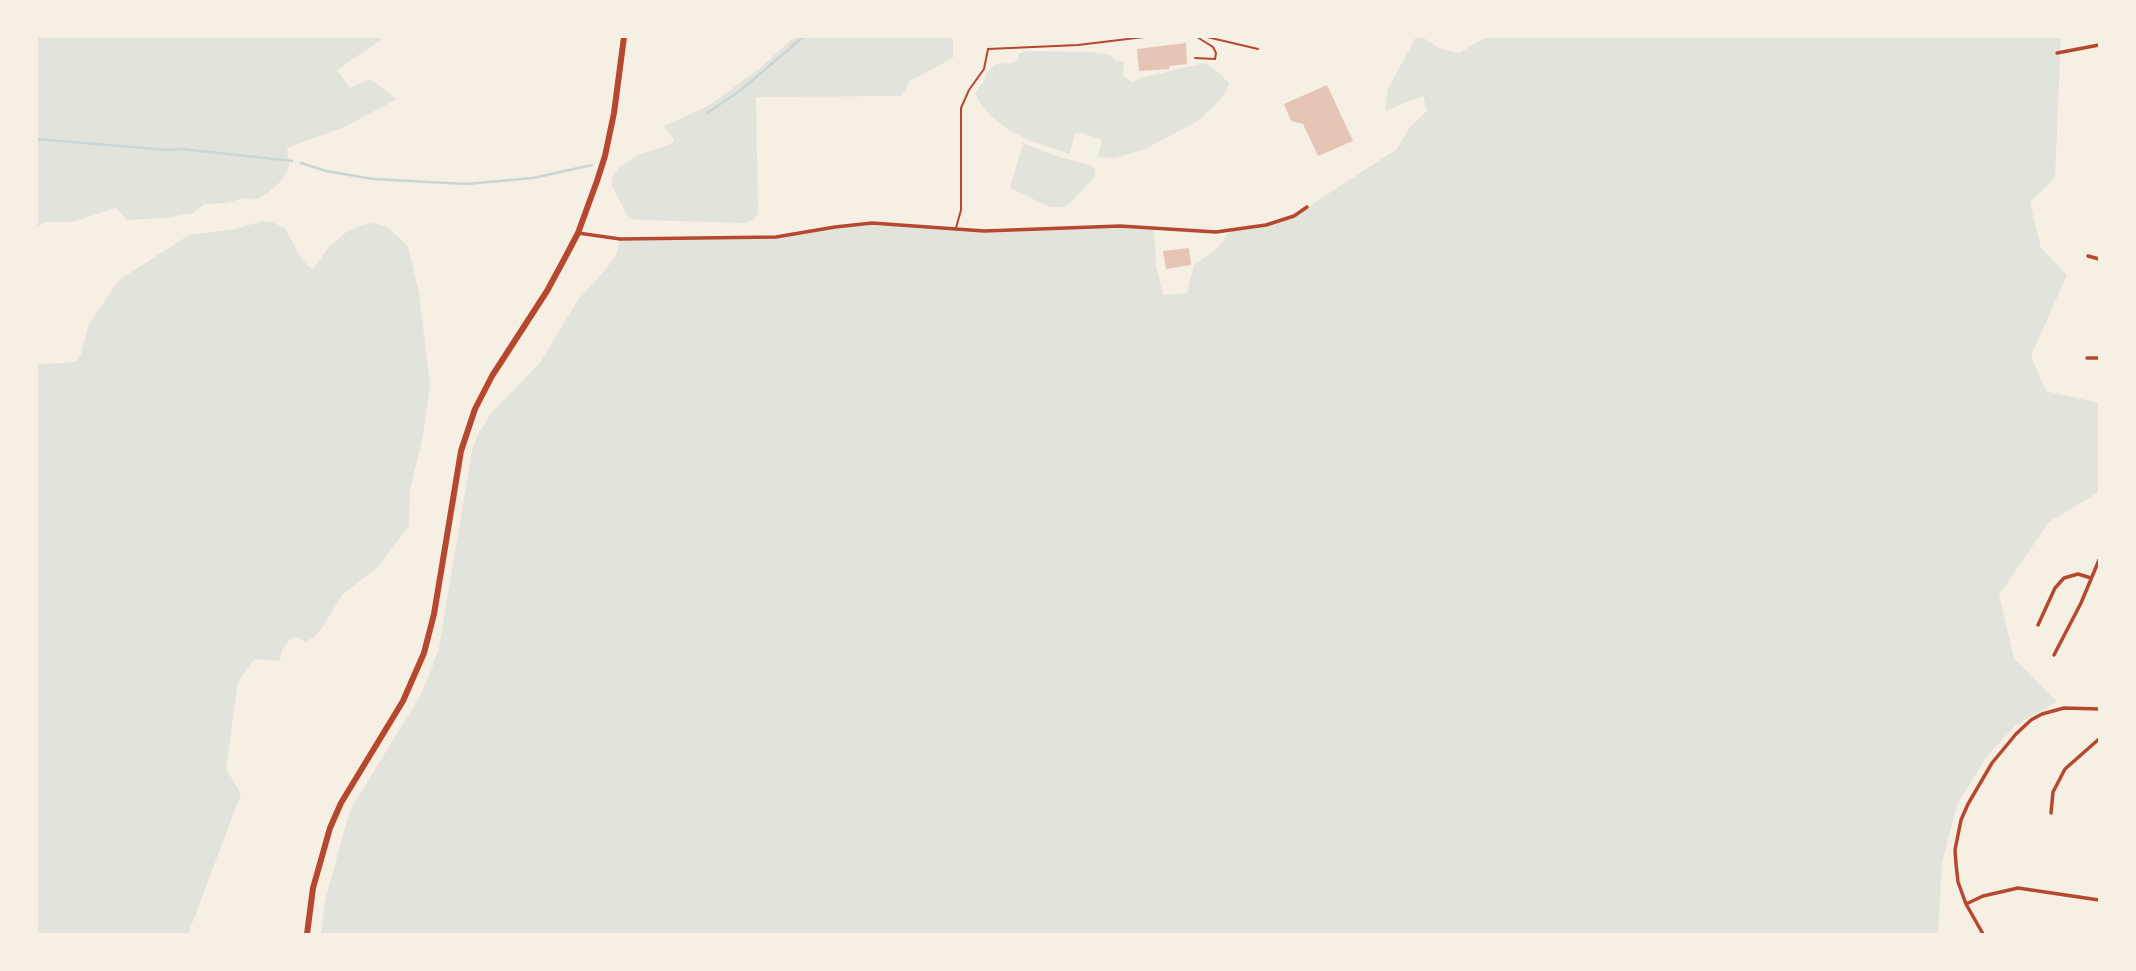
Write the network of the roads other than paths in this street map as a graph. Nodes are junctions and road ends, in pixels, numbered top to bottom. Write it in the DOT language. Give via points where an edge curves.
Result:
graph roads {
  1 [pos="624,37"];
  2 [pos="1144,37"];
  3 [pos="1197,37"];
  4 [pos="1207,37"];
  5 [pos="2099,45"];
  6 [pos="1258,49"];
  7 [pos="2057,54"];
  8 [pos="1195,58"];
  9 [pos="1307,207"];
  10 [pos="956,229"];
  11 [pos="578,233"];
  12 [pos="2088,256"];
  13 [pos="2099,259"];
  14 [pos="2087,358"];
  15 [pos="2099,358"];
  16 [pos="2099,560"];
  17 [pos="2091,578"];
  18 [pos="2038,625"];
  19 [pos="2054,655"];
  20 [pos="2099,709"];
  21 [pos="2099,739"];
  22 [pos="2051,813"];
  23 [pos="2099,900"];
  24 [pos="1966,904"];
  25 [pos="307,934"];
  26 [pos="1983,934"];
  1 -- 11 [label="main road" via="605,156"];
  2 -- 10 [label="lane" via="1078,46 988,49 984,69 961,108 961,210"];
  3 -- 8 [label="lane" via="1216,53 1215,59"];
  4 -- 6 [label="lane"];
  5 -- 7 [label="street"];
  9 -- 10 [label="street" via="1266,225 1216,232 1120,226"];
  10 -- 11 [label="street" via="872,223 776,237 620,239"];
  11 -- 25 [label="main road" via="475,409 461,451 424,653 403,701 330,828 313,888"];
  12 -- 13 [label="street"];
  14 -- 15 [label="street"];
  16 -- 17 [label="street"];
  17 -- 18 [label="street" via="2078,574 2064,578"];
  17 -- 19 [label="street"];
  20 -- 24 [label="street" via="2042,714 2016,734 1992,763 1961,820 1955,850"];
  21 -- 22 [label="street" via="2065,769 2053,792"];
  23 -- 24 [label="street" via="2018,888"];
  24 -- 26 [label="street"];
}
